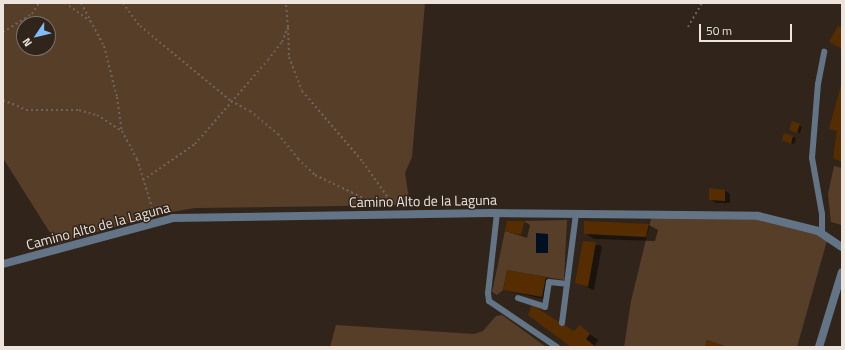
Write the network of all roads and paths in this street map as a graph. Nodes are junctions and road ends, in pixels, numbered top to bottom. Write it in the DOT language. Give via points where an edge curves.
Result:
graph roads {
  1 [pos="40,3"];
  2 [pos="65,3"];
  3 [pos="81,3"];
  4 [pos="123,3"];
  5 [pos="286,3"];
  6 [pos="702,3"];
  7 [pos="90,21"];
  8 [pos="288,27"];
  9 [pos="688,27"];
  10 [pos="3,32"];
  11 [pos="824,52"];
  12 [pos="3,100"];
  13 [pos="231,101"];
  14 [pos="122,131"];
  15 [pos="144,180"];
  16 [pos="380,204"];
  17 [pos="386,204"];
  18 [pos="393,205"];
  19 [pos="497,213"];
  20 [pos="399,214"];
  21 [pos="576,214"];
  22 [pos="156,223"];
  23 [pos="822,233"];
  24 [pos="842,247"];
  25 [pos="3,264"];
  26 [pos="842,272"];
  27 [pos="567,284"];
  28 [pos="518,298"];
  29 [pos="562,323"];
  30 [pos="556,347"];
  31 [pos="819,347"];
  1 -- 10 [label="path" via="32,14"];
  2 -- 7 [label="path"];
  3 -- 7 [label="path"];
  4 -- 13 [label="path" via="140,26"];
  5 -- 8 [label="path"];
  6 -- 9 [label="path"];
  7 -- 14 [label="path" via="104,46 117,97"];
  8 -- 13 [label="path" via="282,42 273,54"];
  8 -- 18 [label="path" via="289,57 302,91 363,162"];
  11 -- 23 [label="lane" via="818,84 812,158 822,214"];
  12 -- 14 [label="path" via="26,110 79,110 97,115"];
  13 -- 15 [label="path" via="195,144"];
  13 -- 16 [label="path" via="250,111 278,134 315,175"];
  14 -- 15 [label="path" via="137,159"];
  15 -- 22 [label="path"];
  17 -- 18 [label="path"];
  18 -- 20 [label="path"];
  19 -- 20 [label="street, Camino Alto de la Laguna"];
  19 -- 21 [label="street, Camino Alto de la Laguna"];
  19 -- 30 [label="lane" via="489,301"];
  20 -- 22 [label="street, Camino Alto de la Laguna" via="173,218"];
  21 -- 23 [label="street, Camino Alto de la Laguna" via="758,216"];
  21 -- 27 [label="lane"];
  22 -- 25 [label="street, Camino Alto de la Laguna"];
  23 -- 24 [label="street, Camino Alto de la Laguna"];
  26 -- 31 [label="street"];
  27 -- 28 [label="lane" via="549,282 546,307"];
  27 -- 29 [label="lane"];
}
